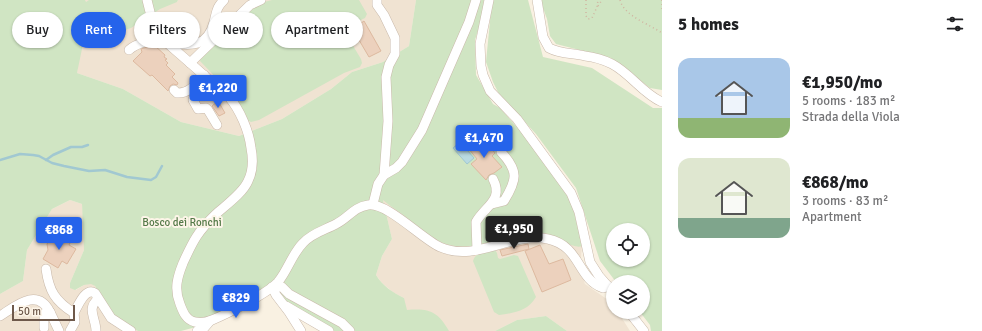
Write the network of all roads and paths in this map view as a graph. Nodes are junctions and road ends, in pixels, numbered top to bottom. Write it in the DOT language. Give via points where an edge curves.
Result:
graph roads {
  1 [pos="147,0"];
  2 [pos="224,0"];
  3 [pos="261,0"];
  4 [pos="377,0"];
  5 [pos="476,0"];
  6 [pos="489,0"];
  7 [pos="537,0"];
  8 [pos="586,0"];
  9 [pos="598,0"];
  10 [pos="602,0"];
  11 [pos="620,0"];
  12 [pos="662,0"];
  13 [pos="597,7"];
  14 [pos="662,9"];
  15 [pos="150,12"];
  16 [pos="662,33"];
  17 [pos="200,42"];
  18 [pos="134,46"];
  19 [pos="172,48"];
  20 [pos="129,50"];
  21 [pos="190,63"];
  22 [pos="207,78"];
  23 [pos="174,90"];
  24 [pos="662,102"];
  25 [pos="217,125"];
  26 [pos="501,152"];
  27 [pos="384,175"];
  28 [pos="493,179"];
  29 [pos="373,204"];
  30 [pos="492,204"];
  31 [pos="477,250"];
  32 [pos="46,269"];
  33 [pos="606,285"];
  34 [pos="272,287"];
  35 [pos="606,288"];
  36 [pos="98,299"];
  37 [pos="284,306"];
  38 [pos="50,312"];
  39 [pos="74,313"];
  40 [pos="0,316"];
  41 [pos="634,319"];
  42 [pos="210,321"];
  43 [pos="44,328"];
  44 [pos="60,331"];
  45 [pos="70,331"];
  46 [pos="96,331"];
  47 [pos="131,331"];
  48 [pos="197,331"];
  49 [pos="301,331"];
  50 [pos="328,331"];
  51 [pos="350,331"];
  52 [pos="644,331"];
  1 -- 15 [label="street"];
  2 -- 17 [label="street" via="218,6 211,30"];
  3 -- 21 [label="street" via="250,5"];
  4 -- 27 [label="street" via="377,5 395,38 395,54 386,77 388,121"];
  5 -- 27 [label="street" via="422,130 402,162"];
  6 -- 33 [label="street" via="480,44 483,75 494,95 517,120 571,193 579,212 590,262"];
  7 -- 24 [label="street" via="543,36 549,48 612,64"];
  8 -- 13 [label="path" via="588,19 592,18"];
  9 -- 13 [label="path"];
  10 -- 13 [label="path"];
  11 -- 16 [label="path" via="626,13"];
  12 -- 14 [label="path"];
  18 -- 20 [label="street"];
  19 -- 21 [label="street"];
  21 -- 22 [label="street"];
  22 -- 23 [label="street" via="182,94"];
  22 -- 25 [label="street" via="193,100 198,109 208,110"];
  22 -- 42 [label="street" via="236,106 252,150 248,181 194,238 176,282 178,300 186,318 199,323"];
  26 -- 30 [label="street" via="514,171 514,183 504,201"];
  27 -- 29 [label="street" via="378,184"];
  28 -- 30 [label="street" via="497,194"];
  29 -- 31 [label="street" via="386,209 441,248 457,252"];
  29 -- 34 [label="street" via="360,207 336,224 309,238 300,246 279,281"];
  30 -- 31 [label="street" via="476,222"];
  31 -- 35 [label="street" via="530,237 551,239 573,254 592,282"];
  32 -- 39 [label="street" via="49,287 59,302"];
  34 -- 37 [label="street"];
  34 -- 42 [label="street"];
  34 -- 51 [label="street" via="282,287 289,294 342,323"];
  36 -- 39 [label="street" via="95,293 88,291"];
  36 -- 46 [label="street" via="92,308"];
  36 -- 47 [label="street" via="111,318"];
  37 -- 49 [label="street"];
  37 -- 50 [label="street"];
  38 -- 40 [label="street" via="41,301 30,300"];
  38 -- 43 [label="street" via="44,314"];
  38 -- 44 [label="street"];
  39 -- 45 [label="street" via="75,322"];
  41 -- 52 [label="street"];
  42 -- 48 [label="street"];
}
